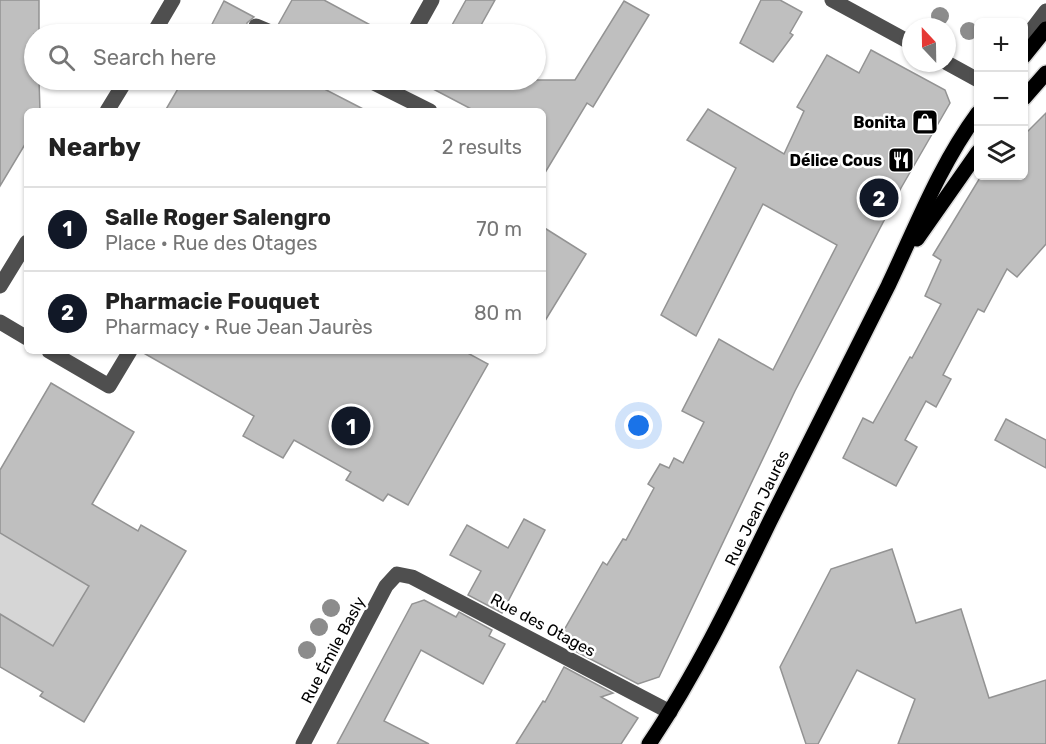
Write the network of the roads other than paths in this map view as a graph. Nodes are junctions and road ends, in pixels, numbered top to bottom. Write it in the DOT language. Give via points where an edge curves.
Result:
graph roads {
  1 [pos="173,0"];
  2 [pos="432,0"];
  3 [pos="832,0"];
  4 [pos="1046,11"];
  5 [pos="159,24"];
  6 [pos="419,24"];
  7 [pos="902,38"];
  8 [pos="1038,38"];
  9 [pos="1028,51"];
  10 [pos="956,68"];
  11 [pos="1046,73"];
  12 [pos="974,78"];
  13 [pos="120,90"];
  14 [pos="397,90"];
  15 [pos="1028,93"];
  16 [pos="109,108"];
  17 [pos="425,108"];
  18 [pos="974,117"];
  19 [pos="974,158"];
  20 [pos="24,247"];
  21 [pos="888,284"];
  22 [pos="0,286"];
  23 [pos="0,322"];
  24 [pos="24,336"];
  25 [pos="54,354"];
  26 [pos="128,354"];
  27 [pos="397,574"];
  28 [pos="670,712"];
  29 [pos="303,744"];
  30 [pos="649,744"];
  1 -- 5 [label="street"];
  2 -- 6 [label="street"];
  3 -- 7 [label="street"];
  4 -- 8 [label="street"];
  8 -- 9 [label="main road"];
  10 -- 12 [label="street"];
  11 -- 15 [label="main road"];
  13 -- 16 [label="street"];
  14 -- 17 [label="street"];
  18 -- 21 [label="main road, Rue Jean Jaurès" via="922,209"];
  19 -- 21 [label="main road, Rue Jean Jaurès"];
  20 -- 22 [label="street"];
  21 -- 28 [label="main road, Rue Jean Jaurès" via="713,635"];
  23 -- 24 [label="street"];
  25 -- 26 [label="street" via="109,386"];
  27 -- 28 [label="street, Rue des Otages" via="412,577"];
  27 -- 29 [label="street, Rue Émile Basly"];
  28 -- 30 [label="main road, Rue Jean Jaurès"];
}
